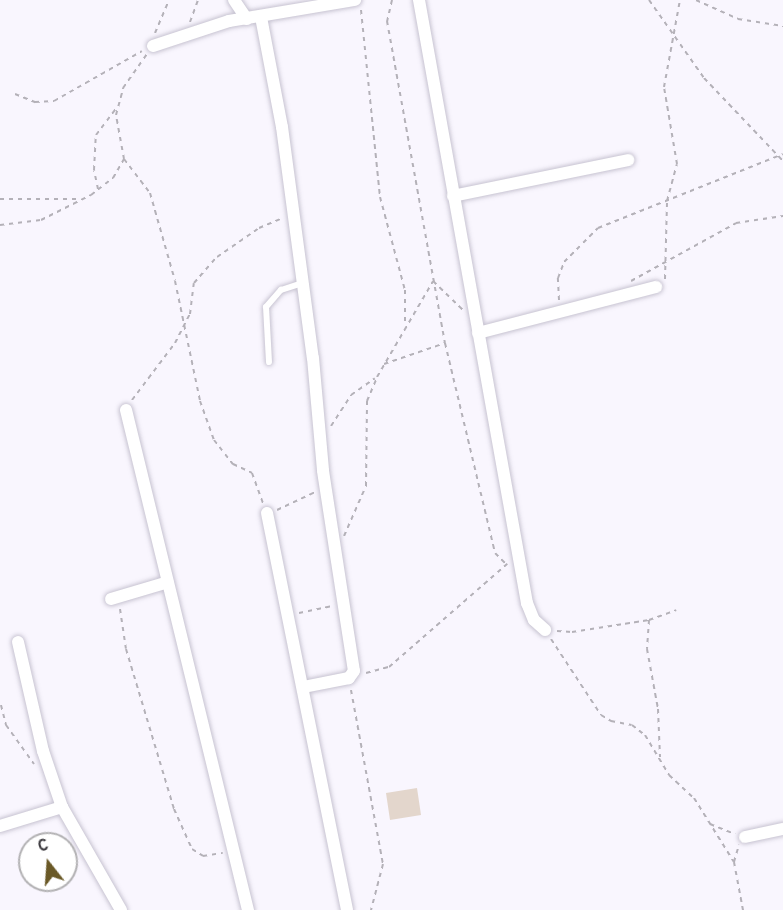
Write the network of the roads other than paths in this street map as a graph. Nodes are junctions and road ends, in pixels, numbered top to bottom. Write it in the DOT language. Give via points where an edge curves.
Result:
graph roads {
  1 [pos="234,0"];
  2 [pos="419,0"];
  3 [pos="346,1"];
  4 [pos="261,17"];
  5 [pos="247,19"];
  6 [pos="153,46"];
  7 [pos="628,160"];
  8 [pos="453,196"];
  9 [pos="303,283"];
  10 [pos="656,287"];
  11 [pos="477,328"];
  12 [pos="269,362"];
  13 [pos="126,410"];
  14 [pos="267,513"];
  15 [pos="168,582"];
  16 [pos="114,598"];
  17 [pos="545,630"];
  18 [pos="18,642"];
  19 [pos="303,687"];
  20 [pos="62,807"];
  21 [pos="0,826"];
  22 [pos="783,829"];
  23 [pos="745,837"];
  24 [pos="121,910"];
  25 [pos="248,910"];
  26 [pos="347,910"];
  1 -- 5 [label="street"];
  2 -- 8 [label="street"];
  3 -- 4 [label="street"];
  4 -- 5 [label="street"];
  4 -- 9 [label="street"];
  5 -- 6 [label="street"];
  7 -- 8 [label="street"];
  8 -- 11 [label="street"];
  9 -- 12 [label="lane" via="281,290 266,307"];
  9 -- 19 [label="street" via="351,675"];
  10 -- 11 [label="street"];
  11 -- 17 [label="street" via="527,603 534,620"];
  13 -- 15 [label="street"];
  14 -- 19 [label="street"];
  15 -- 16 [label="street"];
  15 -- 25 [label="street"];
  18 -- 20 [label="street" via="43,751"];
  19 -- 26 [label="street"];
  20 -- 21 [label="street"];
  20 -- 24 [label="street"];
  22 -- 23 [label="street"];
}
